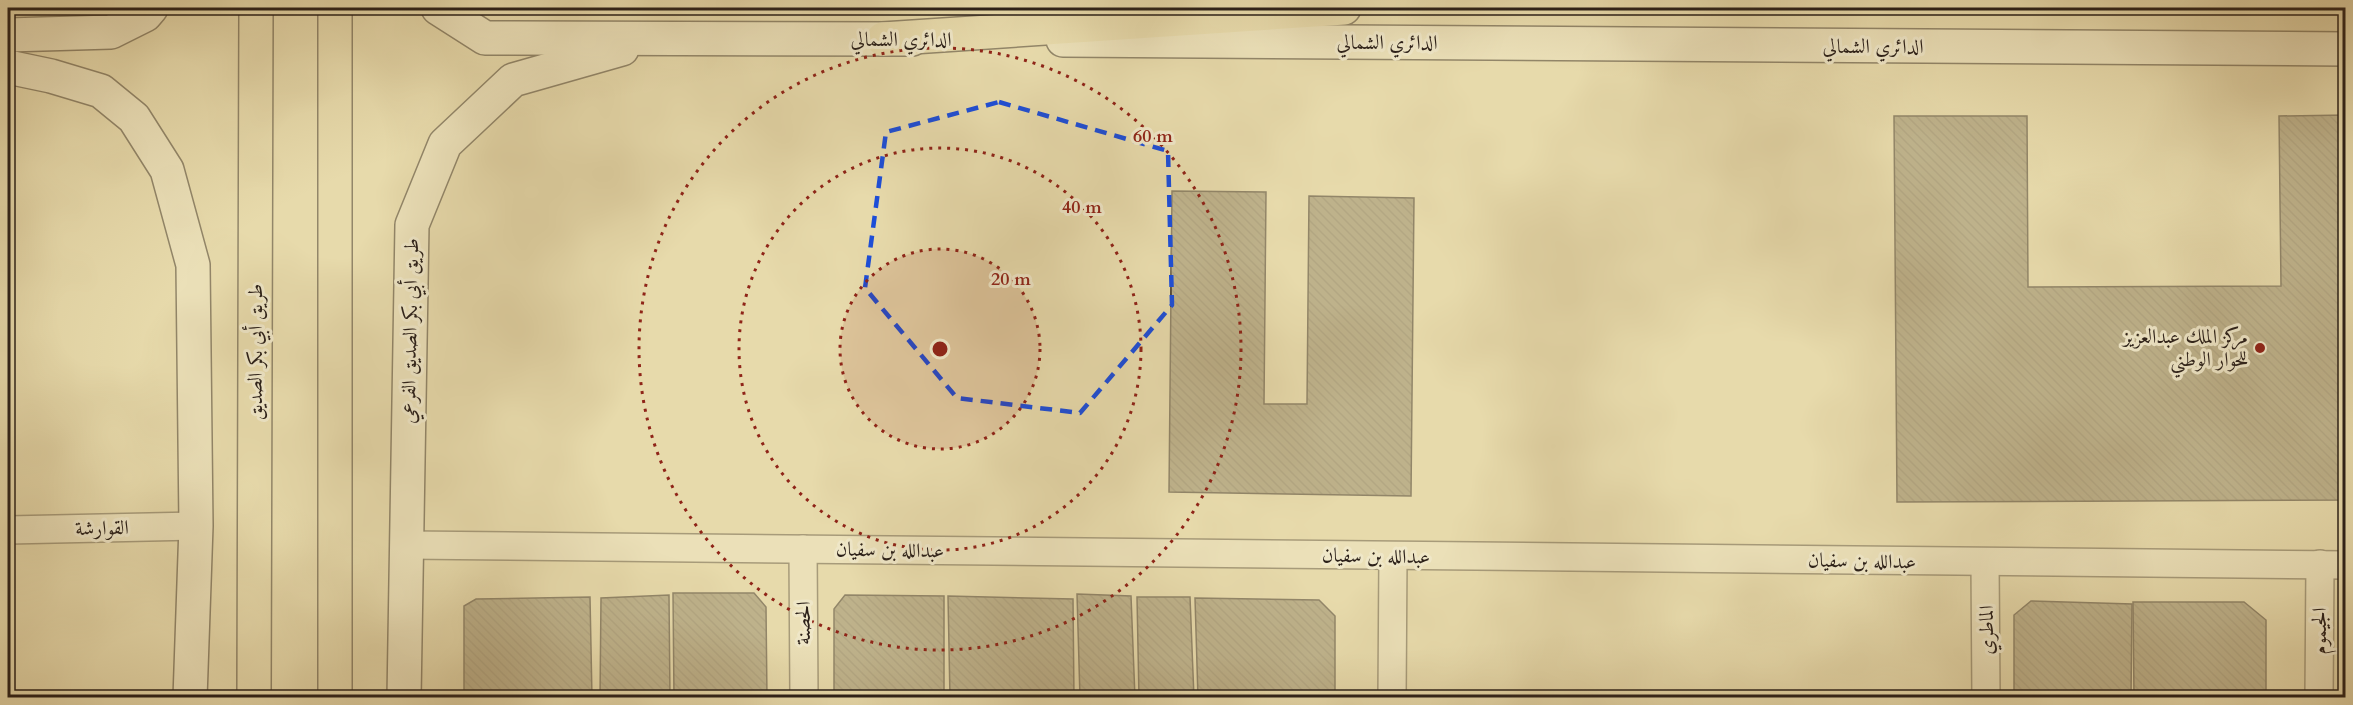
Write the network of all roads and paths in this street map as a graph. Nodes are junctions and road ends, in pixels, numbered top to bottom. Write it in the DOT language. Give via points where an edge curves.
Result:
graph roads {
  1 [pos="151,8"];
  2 [pos="256,8"];
  3 [pos="335,8"];
  4 [pos="438,8"];
  5 [pos="1344,8"];
  6 [pos="8,35"];
  7 [pos="660,39"];
  8 [pos="883,39"];
  9 [pos="2346,49"];
  10 [pos="8,67"];
  11 [pos="196,526"];
  12 [pos="8,530"];
  13 [pos="407,545"];
  14 [pos="802,549"];
  15 [pos="1393,556"];
  16 [pos="1985,562"];
  17 [pos="2333,564"];
  18 [pos="190,698"];
  19 [pos="254,698"];
  20 [pos="335,698"];
  21 [pos="404,698"];
  22 [pos="804,698"];
  23 [pos="1392,698"];
  24 [pos="1986,698"];
  25 [pos="2319,698"];
  1 -- 6 [label="street" via="111,32"];
  2 -- 19 [label="main road, طريق أبي بكر الصديق"];
  3 -- 20 [label="main road"];
  4 -- 7 [label="street, الدائري الشمالي" via="484,38"];
  5 -- 8 [label="main road"];
  7 -- 8 [label="street, الدائري الشمالي"];
  7 -- 13 [label="street, طريق أبي بكر الصديق الفرعي" via="513,81 445,144 412,225"];
  8 -- 9 [label="street, الدائري الشمالي"];
  10 -- 11 [label="street" via="101,91 134,118 167,170 193,265"];
  11 -- 12 [label="street, القوارشة"];
  11 -- 18 [label="street"];
  13 -- 14 [label="street, عبدالله بن سفيان"];
  13 -- 21 [label="street, طريق أبي بكر الصديق الفرعي"];
  14 -- 15 [label="street, عبدالله بن سفيان"];
  14 -- 22 [label="street, الحصنة"];
  15 -- 16 [label="street, عبدالله بن سفيان"];
  15 -- 23 [label="street"];
  16 -- 17 [label="street, عبدالله بن سفيان"];
  16 -- 24 [label="street, الماطري"];
  17 -- 25 [label="street, الجيموم"];
}
